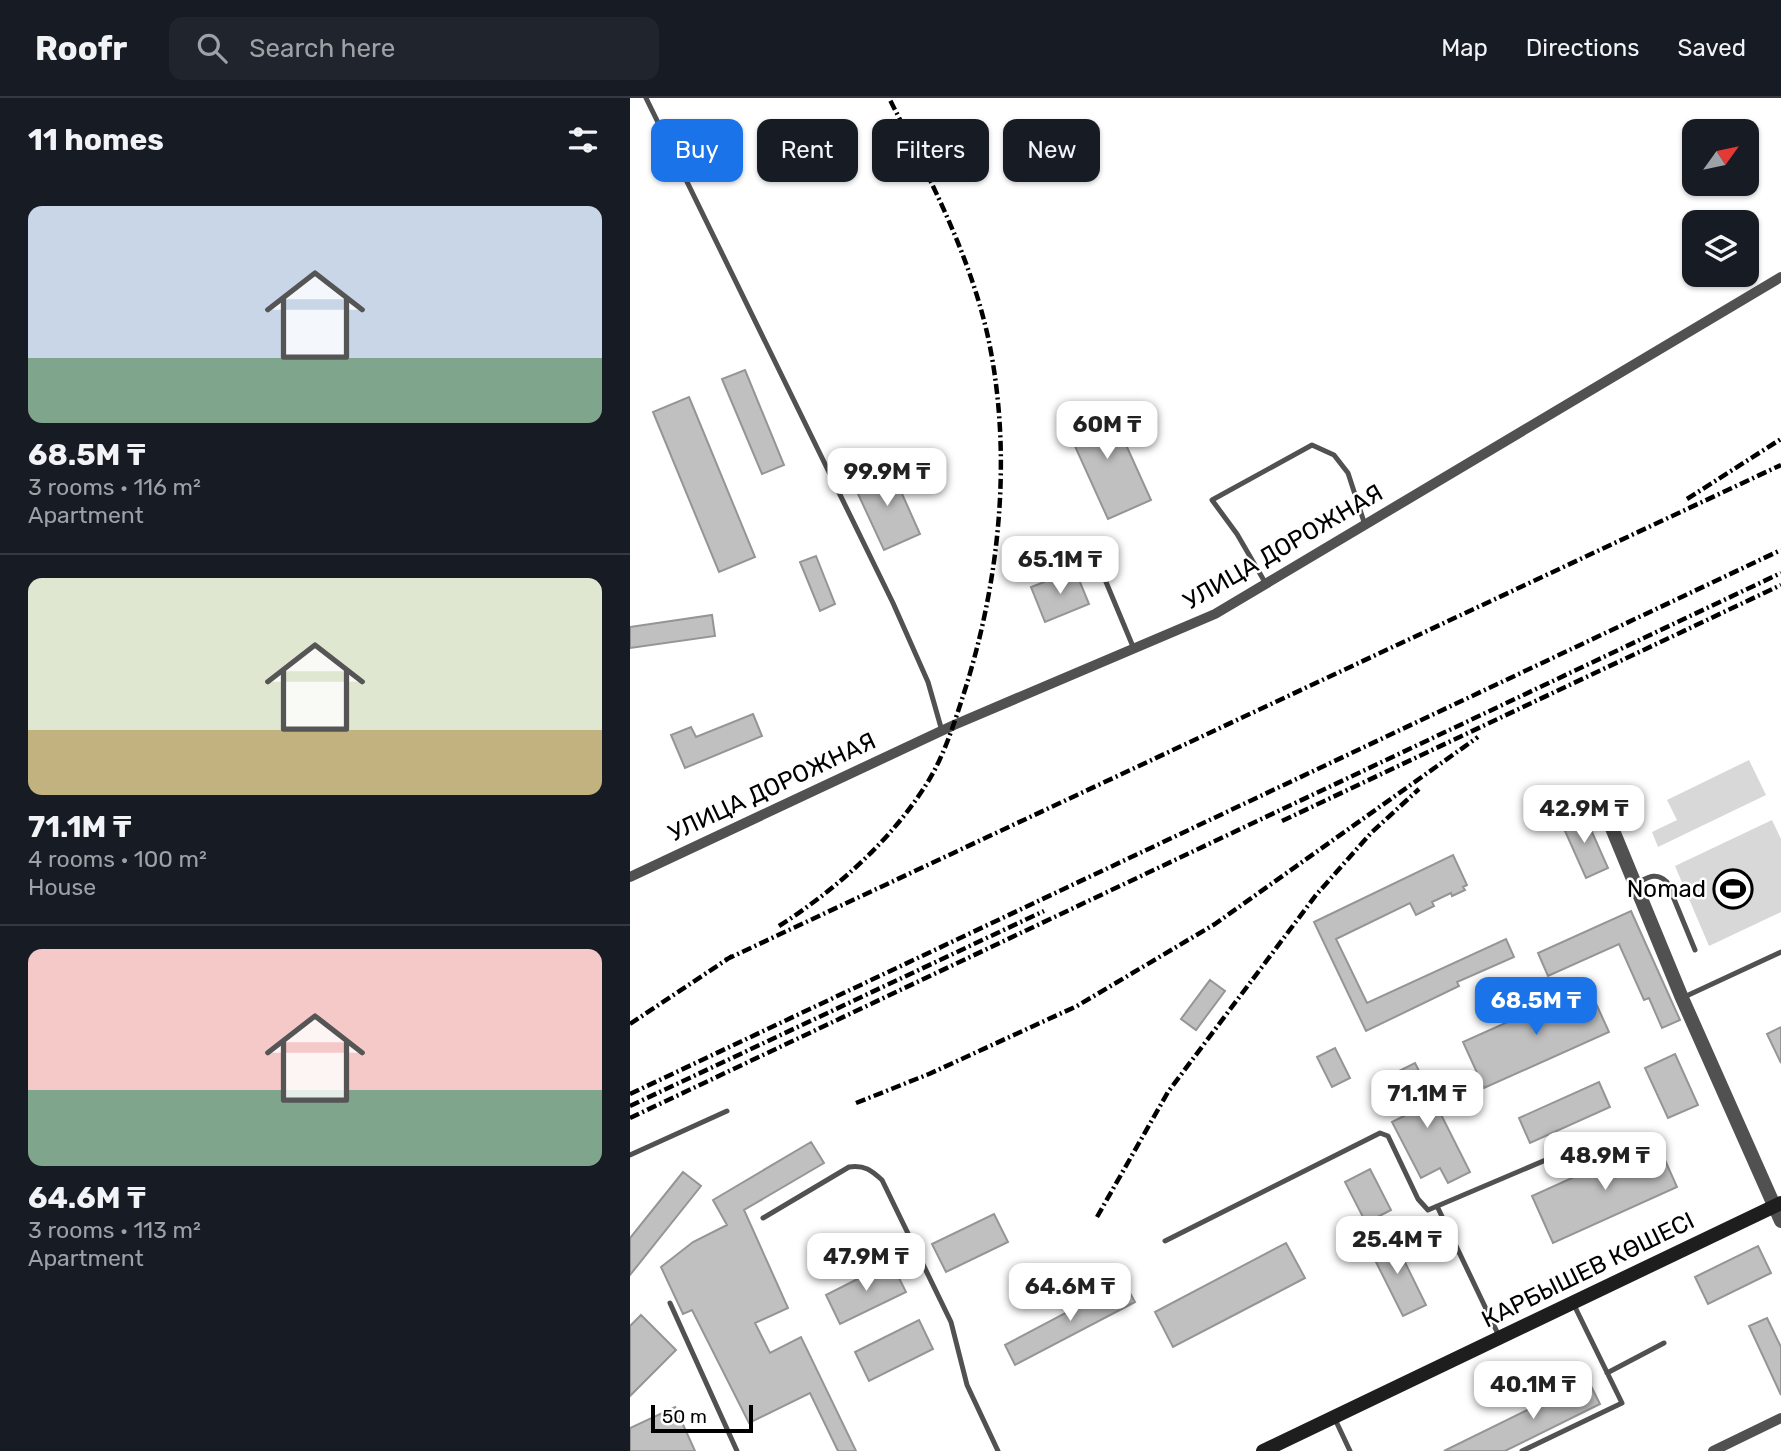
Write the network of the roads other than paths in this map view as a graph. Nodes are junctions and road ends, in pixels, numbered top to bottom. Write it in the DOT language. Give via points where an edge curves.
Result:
graph roads {
  1 [pos="646,98"];
  2 [pos="1781,277"];
  3 [pos="1365,525"];
  4 [pos="1096,558"];
  5 [pos="1266,584"];
  6 [pos="1134,649"];
  7 [pos="942,731"];
  8 [pos="1607,816"];
  9 [pos="630,877"];
  10 [pos="1635,884"];
  11 [pos="1695,950"];
  12 [pos="1781,952"];
  13 [pos="1682,998"];
  14 [pos="727,1111"];
  15 [pos="1588,1142"];
  16 [pos="630,1155"];
  17 [pos="1777,1204"];
  18 [pos="1437,1206"];
  19 [pos="763,1218"];
  20 [pos="1781,1222"];
  21 [pos="1165,1241"];
  22 [pos="670,1303"];
  23 [pos="1573,1303"];
  24 [pos="1500,1337"];
  25 [pos="1664,1343"];
  26 [pos="1607,1373"];
  27 [pos="1334,1417"];
  28 [pos="1781,1418"];
  29 [pos="737,1451"];
  30 [pos="998,1451"];
  31 [pos="1263,1451"];
  32 [pos="1350,1451"];
  33 [pos="1522,1451"];
  34 [pos="1713,1451"];
  1 -- 7 [label="lane" via="893,603 928,682"];
  2 -- 3 [label="street, УЛИЦА ДОРОЖНАЯ"];
  3 -- 5 [label="street, УЛИЦА ДОРОЖНАЯ"];
  3 -- 5 [label="lane" via="1348,473 1334,455 1312,445 1212,500"];
  4 -- 6 [label="lane"];
  5 -- 6 [label="street, УЛИЦА ДОРОЖНАЯ" via="1215,614"];
  6 -- 7 [label="street, УЛИЦА ДОРОЖНАЯ"];
  7 -- 9 [label="street, УЛИЦА ДОРОЖНАЯ"];
  8 -- 10 [label="street"];
  10 -- 11 [label="lane" via="1653,875 1667,882"];
  10 -- 13 [label="street"];
  12 -- 13 [label="lane"];
  13 -- 17 [label="street"];
  14 -- 16 [label="lane"];
  15 -- 18 [label="lane"];
  17 -- 20 [label="street"];
  17 -- 23 [label="main road, КАРБЫШЕВ КӨШЕСІ"];
  18 -- 21 [label="lane" via="1428,1210 1418,1199 1388,1136 1380,1133"];
  18 -- 24 [label="lane"];
  19 -- 30 [label="lane" via="849,1167 871,1170 882,1181 951,1322 967,1385"];
  22 -- 29 [label="lane"];
  23 -- 24 [label="main road, КАРБЫШЕВ КӨШЕСІ"];
  23 -- 26 [label="lane"];
  24 -- 27 [label="main road, КАРБЫШЕВ КӨШЕСІ"];
  25 -- 26 [label="lane"];
  26 -- 33 [label="lane" via="1622,1403"];
  27 -- 31 [label="main road, КАРБЫШЕВ КӨШЕСІ"];
  27 -- 32 [label="lane"];
  28 -- 34 [label="street"];
}
